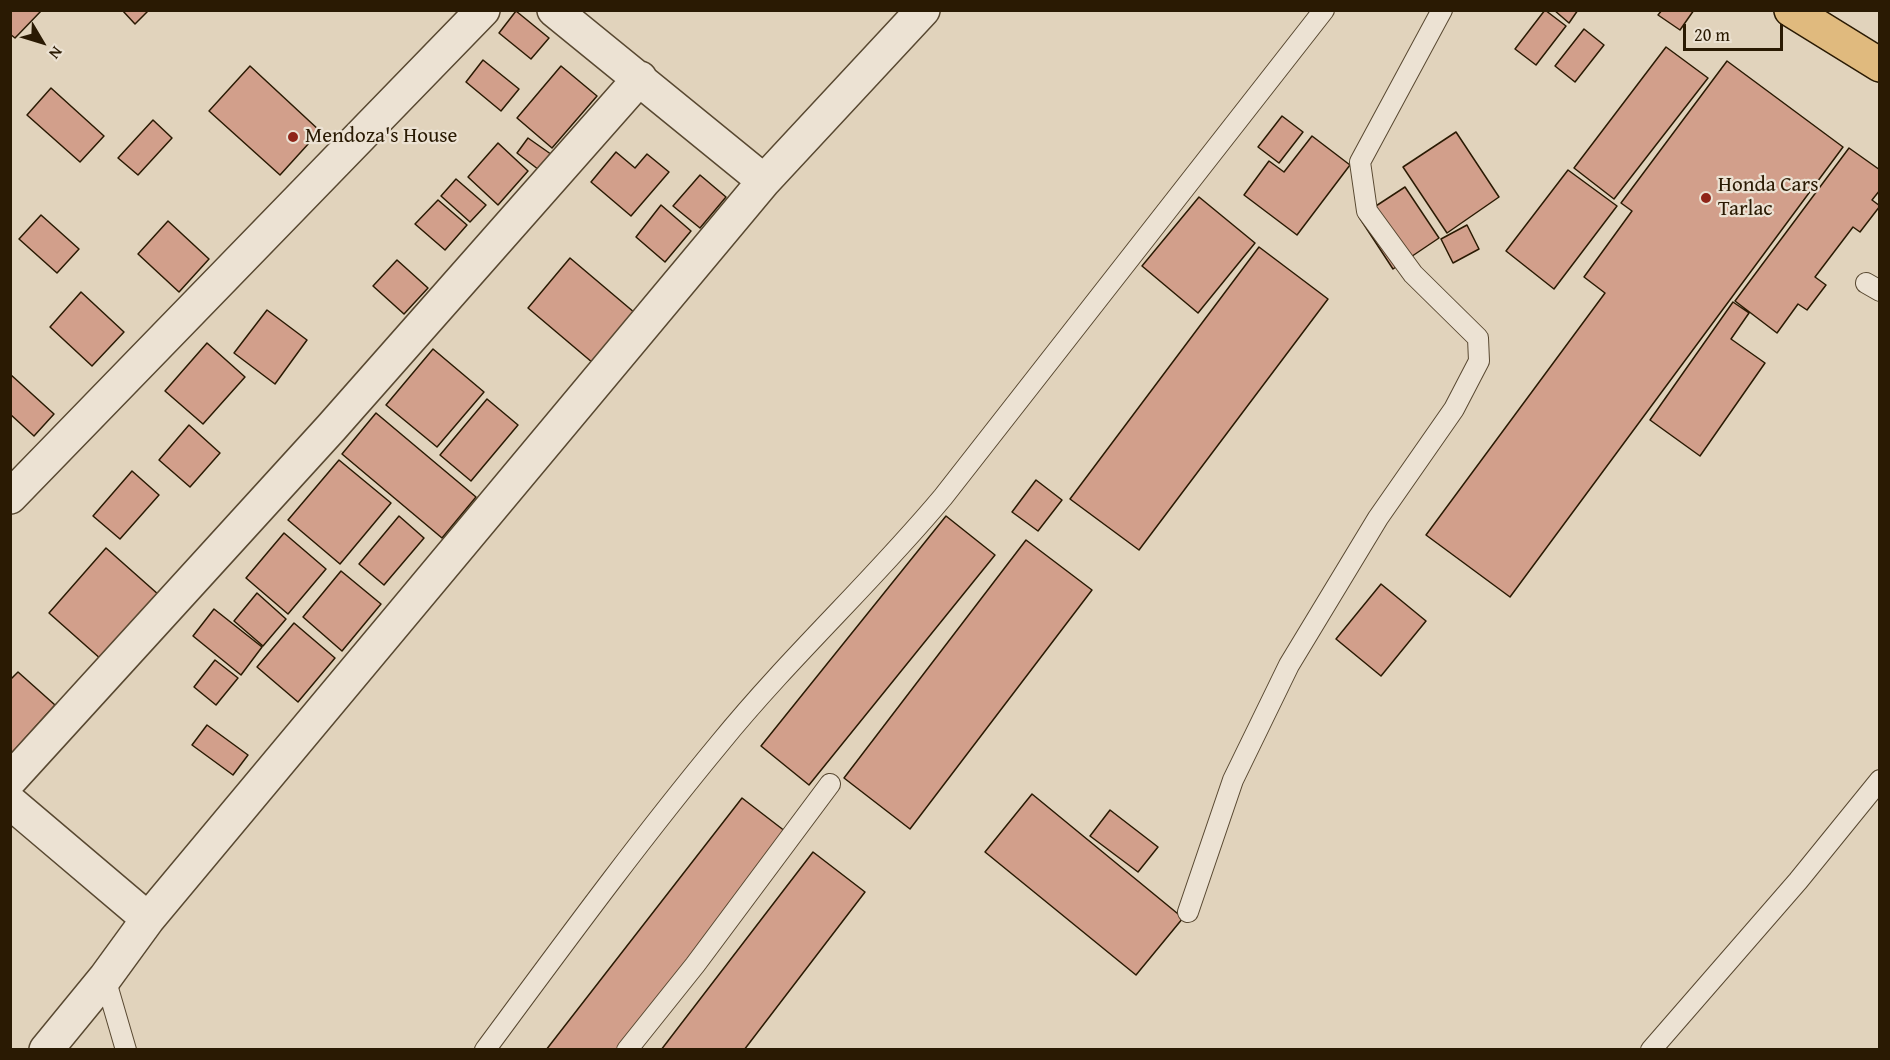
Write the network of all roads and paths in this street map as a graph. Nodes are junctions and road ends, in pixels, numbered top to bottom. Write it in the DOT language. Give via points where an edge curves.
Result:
graph roads {
  1 [pos="483,10"];
  2 [pos="554,10"];
  3 [pos="923,10"];
  4 [pos="1324,10"];
  5 [pos="1442,10"];
  6 [pos="1791,10"];
  7 [pos="1880,65"];
  8 [pos="640,78"];
  9 [pos="764,180"];
  10 [pos="10,497"];
  11 [pos="10,780"];
  12 [pos="1880,780"];
  13 [pos="830,784"];
  14 [pos="10,802"];
  15 [pos="1188,912"];
  16 [pos="148,919"];
  17 [pos="105,978"];
  18 [pos="492,1047"];
  19 [pos="46,1050"];
  20 [pos="126,1050"];
  21 [pos="627,1050"];
  22 [pos="1651,1050"];
  1 -- 10 [label="street"];
  2 -- 8 [label="street"];
  3 -- 9 [label="street"];
  4 -- 18 [label="lane" via="944,498 721,742 597,899"];
  5 -- 15 [label="lane" via="1360,162 1367,211 1413,274 1478,338 1479,361 1454,409 1378,518 1289,665 1233,780"];
  6 -- 7 [label="highway"];
  8 -- 9 [label="street"];
  8 -- 11 [label="street" via="331,428"];
  9 -- 16 [label="street"];
  12 -- 22 [label="lane"];
  13 -- 21 [label="lane"];
  14 -- 16 [label="street"];
  16 -- 17 [label="street"];
  17 -- 19 [label="street"];
  17 -- 20 [label="lane"];
}
